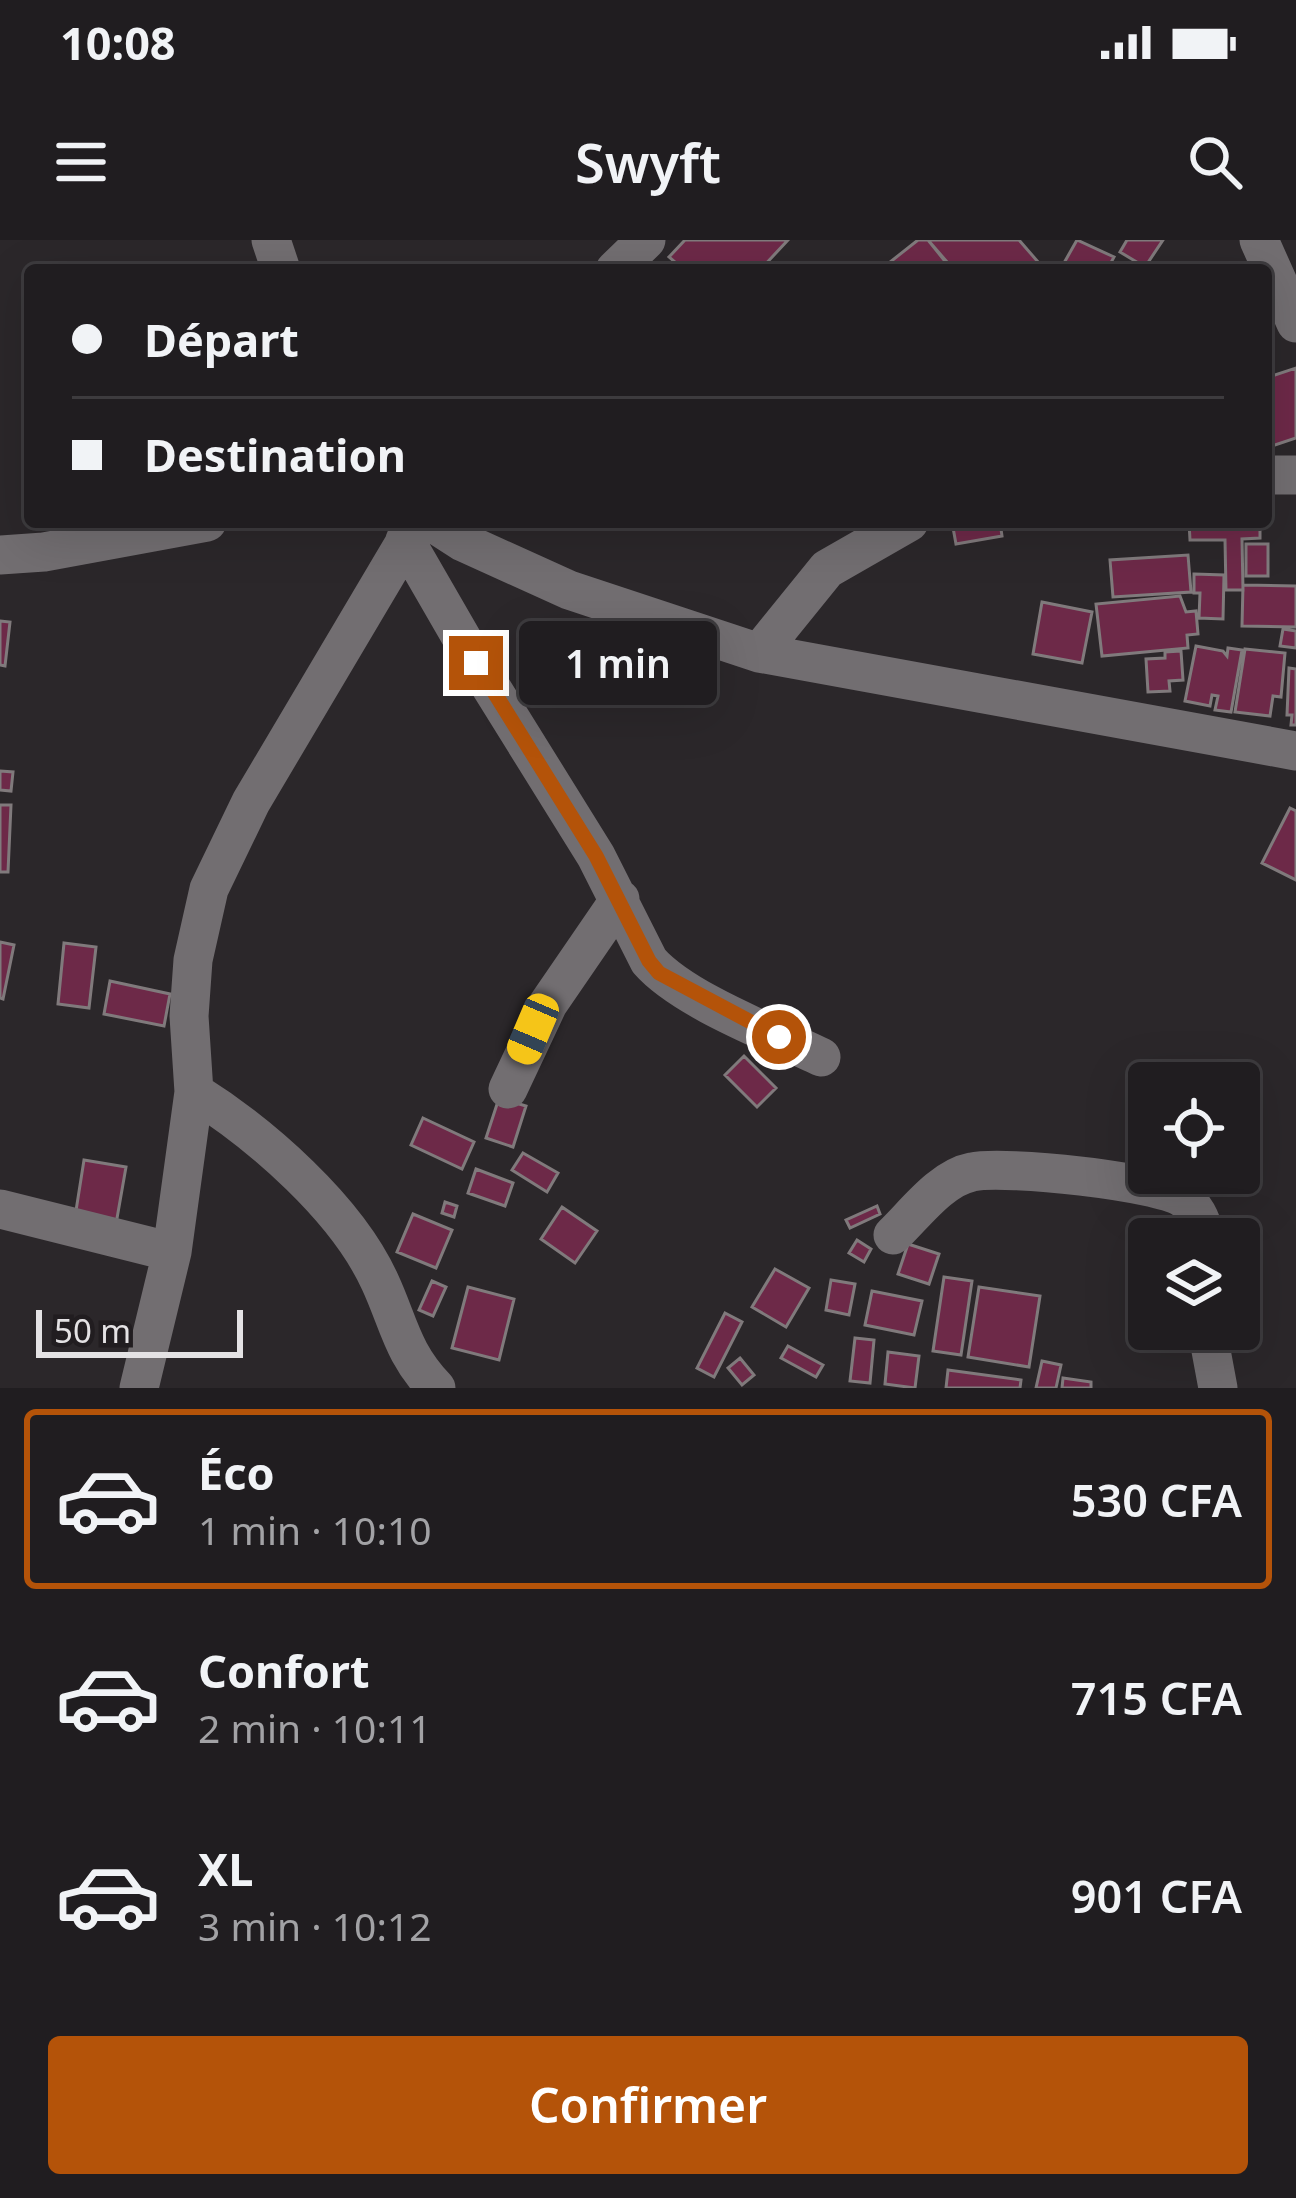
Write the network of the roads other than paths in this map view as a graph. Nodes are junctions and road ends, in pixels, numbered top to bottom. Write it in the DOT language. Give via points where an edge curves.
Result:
graph roads {
  1 [pos="1272,269"];
  2 [pos="1296,323"];
  3 [pos="174,528"];
  4 [pos="418,528"];
  5 [pos="899,528"];
  6 [pos="0,555"];
  7 [pos="759,652"];
  8 [pos="1296,751"];
  9 [pos="620,899"];
  10 [pos="821,1057"];
  11 [pos="508,1089"];
  12 [pos="194,1092"];
  13 [pos="0,1209"];
  14 [pos="1200,1218"];
  15 [pos="893,1235"];
  16 [pos="172,1252"];
  17 [pos="1211,1350"];
  18 [pos="139,1388"];
  19 [pos="436,1388"];
  20 [pos="1218,1388"];
  1 -- 2 [label="street"];
  3 -- 6 [label="street"];
  4 -- 7 [label="street" via="569,590"];
  4 -- 9 [label="street"];
  4 -- 12 [label="street" via="251,802 209,889 193,960"];
  5 -- 7 [label="street" via="827,569"];
  7 -- 8 [label="street"];
  9 -- 10 [label="street" via="659,973"];
  9 -- 11 [label="street" via="548,1004"];
  12 -- 16 [label="street"];
  12 -- 19 [label="street" via="245,1124 351,1234 410,1358"];
  13 -- 16 [label="street"];
  14 -- 15 [label="street" via="1185,1199 1155,1186 997,1170 950,1180"];
  16 -- 18 [label="street"];
  17 -- 20 [label="street"];
}
